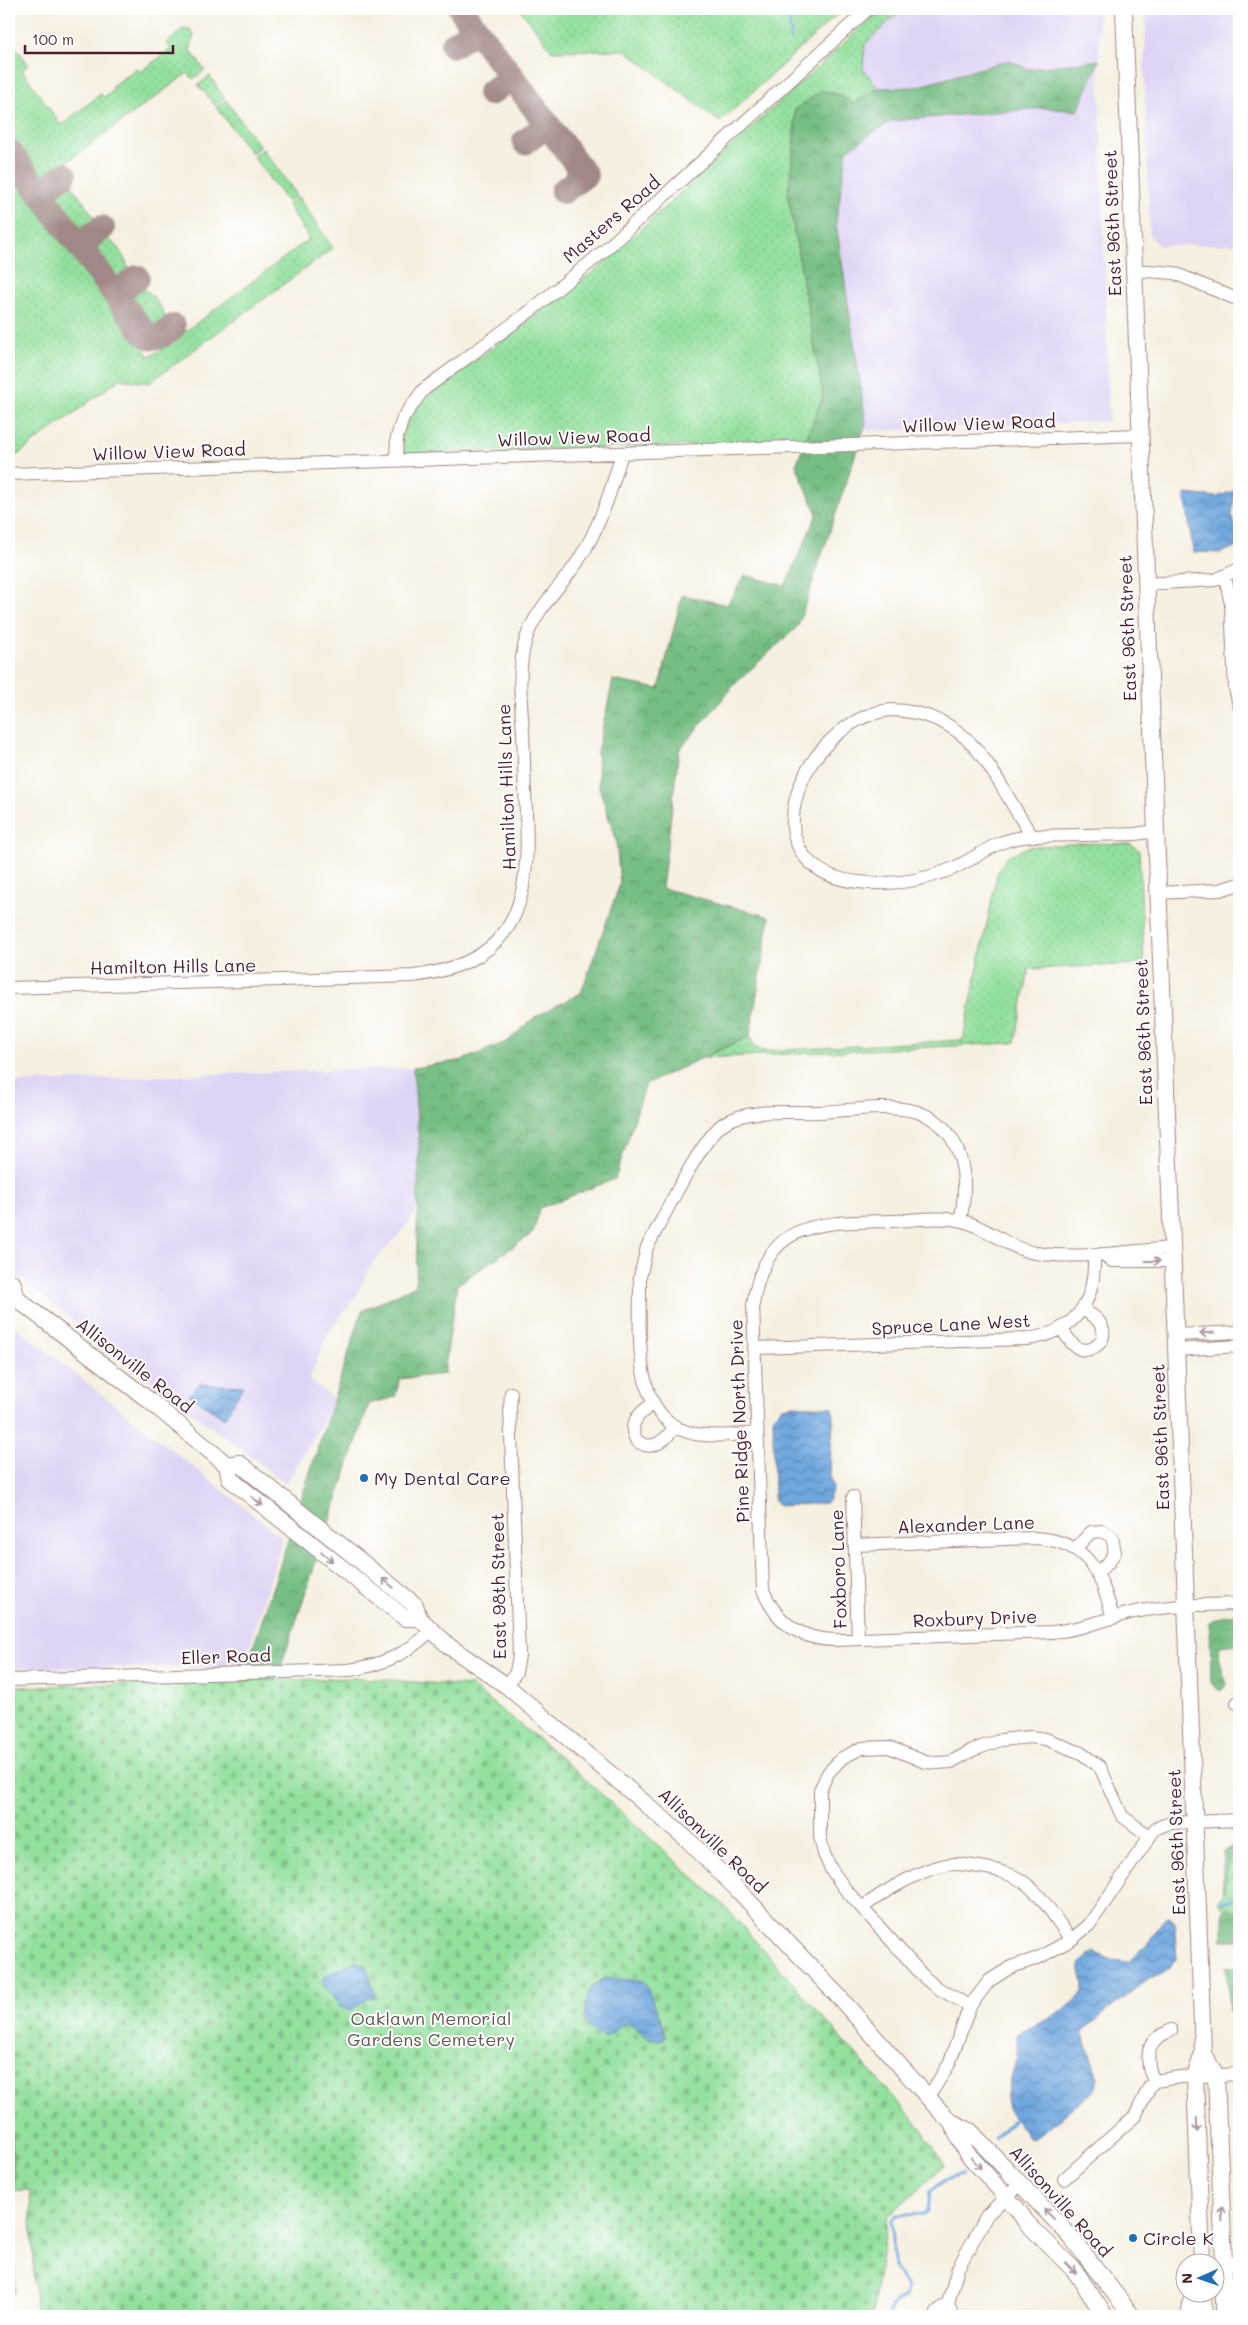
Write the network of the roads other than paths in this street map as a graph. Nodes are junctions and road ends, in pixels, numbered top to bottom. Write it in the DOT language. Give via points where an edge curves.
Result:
graph roads {
  1 [pos="868,9"];
  2 [pos="1124,9"];
  3 [pos="1134,270"];
  4 [pos="1239,300"];
  5 [pos="1140,435"];
  6 [pos="622,453"];
  7 [pos="396,460"];
  8 [pos="9,474"];
  9 [pos="1239,569"];
  10 [pos="1225,577"];
  11 [pos="1145,584"];
  12 [pos="1239,705"];
  13 [pos="1156,831"];
  14 [pos="1032,836"];
  15 [pos="1238,889"];
  16 [pos="1158,893"];
  17 [pos="9,988"];
  18 [pos="960,1220"];
  19 [pos="1098,1254"];
  20 [pos="1172,1255"];
  21 [pos="9,1281"];
  22 [pos="13,1299"];
  23 [pos="1082,1309"];
  24 [pos="1062,1329"];
  25 [pos="1239,1332"];
  26 [pos="1176,1342"];
  27 [pos="1239,1346"];
  28 [pos="754,1348"];
  29 [pos="511,1393"];
  30 [pos="652,1403"];
  31 [pos="676,1426"];
  32 [pos="756,1433"];
  33 [pos="853,1497"];
  34 [pos="855,1545"];
  35 [pos="1075,1549"];
  36 [pos="1097,1573"];
  37 [pos="1239,1604"];
  38 [pos="1186,1606"];
  39 [pos="773,1610"];
  40 [pos="1113,1618"];
  41 [pos="432,1630"];
  42 [pos="858,1639"];
  43 [pos="9,1680"];
  44 [pos="507,1686"];
  45 [pos="1239,1820"];
  46 [pos="1195,1822"];
  47 [pos="1149,1836"];
  48 [pos="862,1908"];
  49 [pos="1071,1940"];
  50 [pos="970,2006"];
  51 [pos="1171,2030"];
  52 [pos="1239,2074"];
  53 [pos="1205,2076"];
  54 [pos="1155,2081"];
  55 [pos="928,2098"];
  56 [pos="951,2122"];
  57 [pos="1064,2179"];
  58 [pos="1199,2182"];
  59 [pos="1020,2184"];
  60 [pos="1006,2197"];
  61 [pos="1193,2252"];
  62 [pos="1202,2252"];
  63 [pos="1232,2262"];
  64 [pos="1191,2302"];
  65 [pos="1203,2302"];
  66 [pos="948,2303"];
  67 [pos="937,2316"];
  68 [pos="952,2316"];
  69 [pos="1105,2316"];
  70 [pos="1132,2316"];
  71 [pos="1189,2316"];
  72 [pos="1204,2316"];
  73 [pos="1224,2316"];
  1 -- 7 [label="street, Masters Road" via="604,251 529,312 423,390 403,418 397,437"];
  2 -- 3 [label="main road, East 96th Street"];
  3 -- 4 [label="street" via="1174,273"];
  3 -- 5 [label="main road, East 96th Street"];
  5 -- 6 [label="street, Willow View Road"];
  5 -- 11 [label="main road, East 96th Street"];
  6 -- 7 [label="street, Willow View Road"];
  6 -- 17 [label="street, Hamilton Hills Lane" via="597,529 578,561 532,621 526,640 520,669 520,696 527,873 517,911 503,934 489,948 459,966 413,976"];
  7 -- 8 [label="street, Willow View Road"];
  9 -- 10 [label="street"];
  10 -- 11 [label="street"];
  10 -- 12 [label="street" via="1232,604 1235,688"];
  11 -- 13 [label="main road, East 96th Street"];
  13 -- 14 [label="street"];
  13 -- 16 [label="main road, East 96th Street"];
  14 -- 14 [label="street" via="1002,842 965,863 923,878 874,883 839,879 813,866 797,848 793,816 795,800 807,772 836,735 868,714 904,710 930,715 968,740 980,752"];
  15 -- 16 [label="street"];
  16 -- 20 [label="main road, East 96th Street"];
  18 -- 19 [label="street" via="1034,1253"];
  18 -- 28 [label="street, Pine Ridge North Drive" via="817,1224 795,1232 777,1247 758,1280 753,1305"];
  18 -- 30 [label="street" via="965,1180 962,1158 956,1143 929,1116 896,1109 764,1114 738,1117 714,1131 644,1254 640,1277 642,1360 644,1380"];
  19 -- 20 [label="street" via="1112,1261"];
  19 -- 23 [label="street, Spruce Lane West" via="1088,1299"];
  20 -- 26 [label="main road, East 96th Street"];
  21 -- 22 [label="main road, Allisonville Road" via="13,1284"];
  22 -- 41 [label="main road, Allisonville Road" via="150,1401 227,1465 230,1479 253,1498 405,1618 419,1618"];
  23 -- 24 [label="street, Spruce Lane West"];
  23 -- 24 [label="street" via="1102,1326 1103,1336 1096,1346 1080,1349"];
  24 -- 28 [label="street, Spruce Lane West" via="1027,1339"];
  25 -- 26 [label="street, one-way"];
  26 -- 27 [label="street"];
  26 -- 38 [label="main road, East 96th Street"];
  28 -- 32 [label="street, Pine Ridge North Drive"];
  29 -- 44 [label="street, East 98th Street" via="519,1655 516,1672"];
  30 -- 31 [label="street"];
  30 -- 31 [label="street" via="635,1420 632,1431 637,1441 648,1446 658,1444"];
  31 -- 32 [label="street" via="693,1433 711,1435"];
  32 -- 39 [label="street, Pine Ridge North Drive" via="763,1590"];
  33 -- 34 [label="street, Foxboro Lane"];
  34 -- 35 [label="street, Alexander Lane" via="1033,1538 1056,1540"];
  34 -- 42 [label="street, Foxboro Lane"];
  35 -- 36 [label="street, Alexander Lane" via="1087,1558"];
  35 -- 36 [label="street" via="1091,1532 1102,1531 1112,1537 1115,1552"];
  36 -- 40 [label="street, Alexander Lane"];
  37 -- 38 [label="street, Roxbury Drive"];
  38 -- 40 [label="street, Roxbury Drive" via="1134,1612"];
  38 -- 46 [label="main road, East 96th Street"];
  39 -- 42 [label="street, Roxbury Drive" via="782,1622 808,1637"];
  40 -- 42 [label="street, Roxbury Drive" via="1068,1631"];
  41 -- 43 [label="street, Eller Road" via="395,1658 349,1670"];
  41 -- 44 [label="main road, Allisonville Road" via="450,1647"];
  44 -- 55 [label="main road, Allisonville Road" via="689,1841 839,1997"];
  45 -- 46 [label="street"];
  46 -- 47 [label="street" via="1169,1823 1155,1829"];
  46 -- 53 [label="main road, East 96th Street"];
  47 -- 48 [label="street" via="1122,1816 1100,1767 1081,1753 1060,1744 1030,1737 986,1744 951,1762 938,1763 925,1762 889,1747 862,1748 842,1758 828,1773 820,1790 819,1804 820,1837 830,1869"];
  47 -- 49 [label="street" via="1099,1913"];
  48 -- 49 [label="street" via="892,1887 941,1866 967,1865 997,1870 1024,1882"];
  48 -- 50 [label="street" via="925,1978"];
  49 -- 50 [label="street" via="1038,1958 1011,1967 989,1982"];
  50 -- 55 [label="street" via="948,2064"];
  51 -- 54 [label="street" via="1156,2039 1149,2050 1150,2074"];
  52 -- 53 [label="street"];
  53 -- 54 [label="street"];
  53 -- 58 [label="main road, East 96th Street, one-way"];
  63 -- 53 [label="main road, East 96th Street, one-way"];
  54 -- 57 [label="street" via="1136,2116"];
  55 -- 56 [label="main road, Allisonville Road"];
  56 -- 59 [label="main road, Allisonville Road" via="970,2131"];
  56 -- 60 [label="main road, Allisonville Road, one-way" via="966,2152"];
  58 -- 61 [label="main road" via="1192,2200"];
  58 -- 62 [label="main road, East 96th Street"];
  59 -- 60 [label="street"];
  70 -- 59 [label="main road, Allisonville Road, one-way" via="1072,2238"];
  60 -- 66 [label="street" via="989,2212 968,2247"];
  60 -- 69 [label="main road, Allisonville Road, one-way" via="1075,2271"];
  63 -- 73 [label="main road, East 96th Street"];
  64 -- 71 [label="main road"];
  65 -- 72 [label="main road"];
  66 -- 67 [label="street" via="937,2312"];
  66 -- 68 [label="street"];
}
